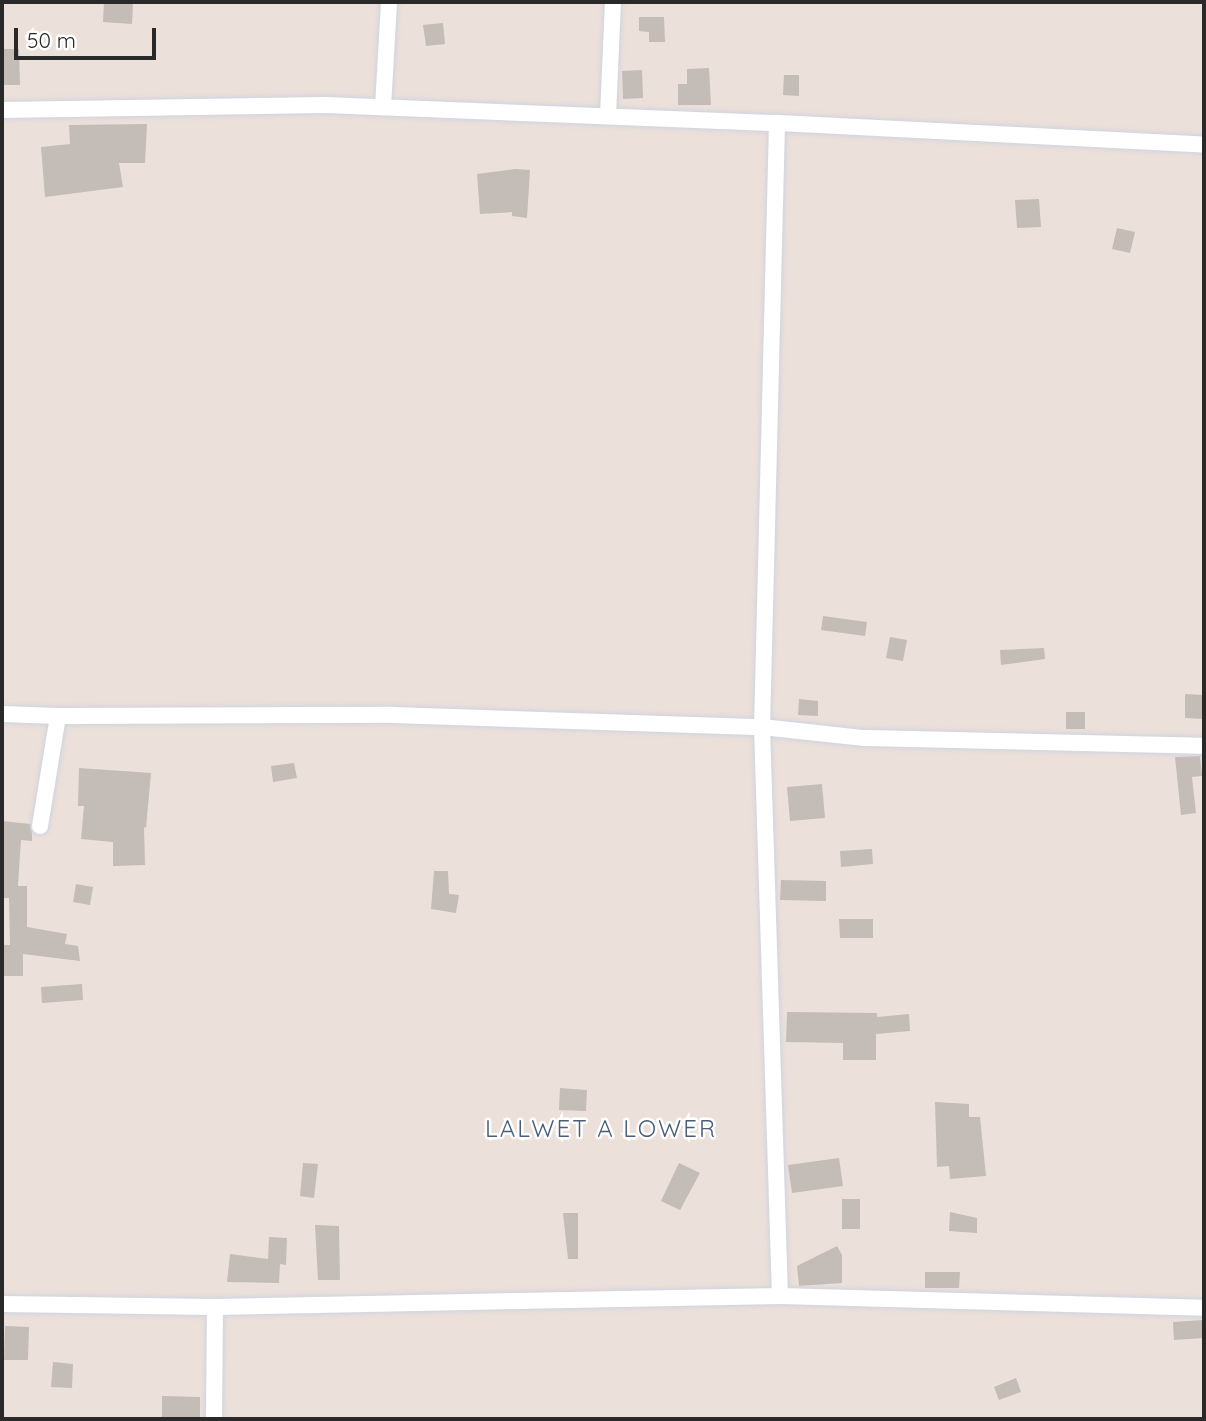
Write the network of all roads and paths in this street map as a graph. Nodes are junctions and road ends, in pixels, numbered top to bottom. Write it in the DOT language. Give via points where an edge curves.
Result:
graph roads {
  1 [pos="389,2"];
  2 [pos="613,2"];
  3 [pos="383,107"];
  4 [pos="2,110"];
  5 [pos="608,116"];
  6 [pos="777,123"];
  7 [pos="1204,145"];
  8 [pos="2,714"];
  9 [pos="58,716"];
  10 [pos="762,727"];
  11 [pos="1204,746"];
  12 [pos="40,826"];
  13 [pos="780,1296"];
  14 [pos="2,1304"];
  15 [pos="215,1307"];
  16 [pos="1204,1308"];
  17 [pos="214,1419"];
  1 -- 3 [label="street"];
  2 -- 5 [label="street"];
  3 -- 4 [label="street"];
  3 -- 5 [label="street"];
  5 -- 6 [label="street"];
  6 -- 7 [label="street"];
  6 -- 10 [label="street"];
  8 -- 9 [label="street"];
  9 -- 10 [label="street" via="393,715"];
  9 -- 12 [label="street"];
  10 -- 11 [label="street" via="864,738"];
  10 -- 13 [label="street"];
  13 -- 15 [label="street"];
  13 -- 16 [label="street"];
  14 -- 15 [label="street"];
  15 -- 17 [label="street"];
}
